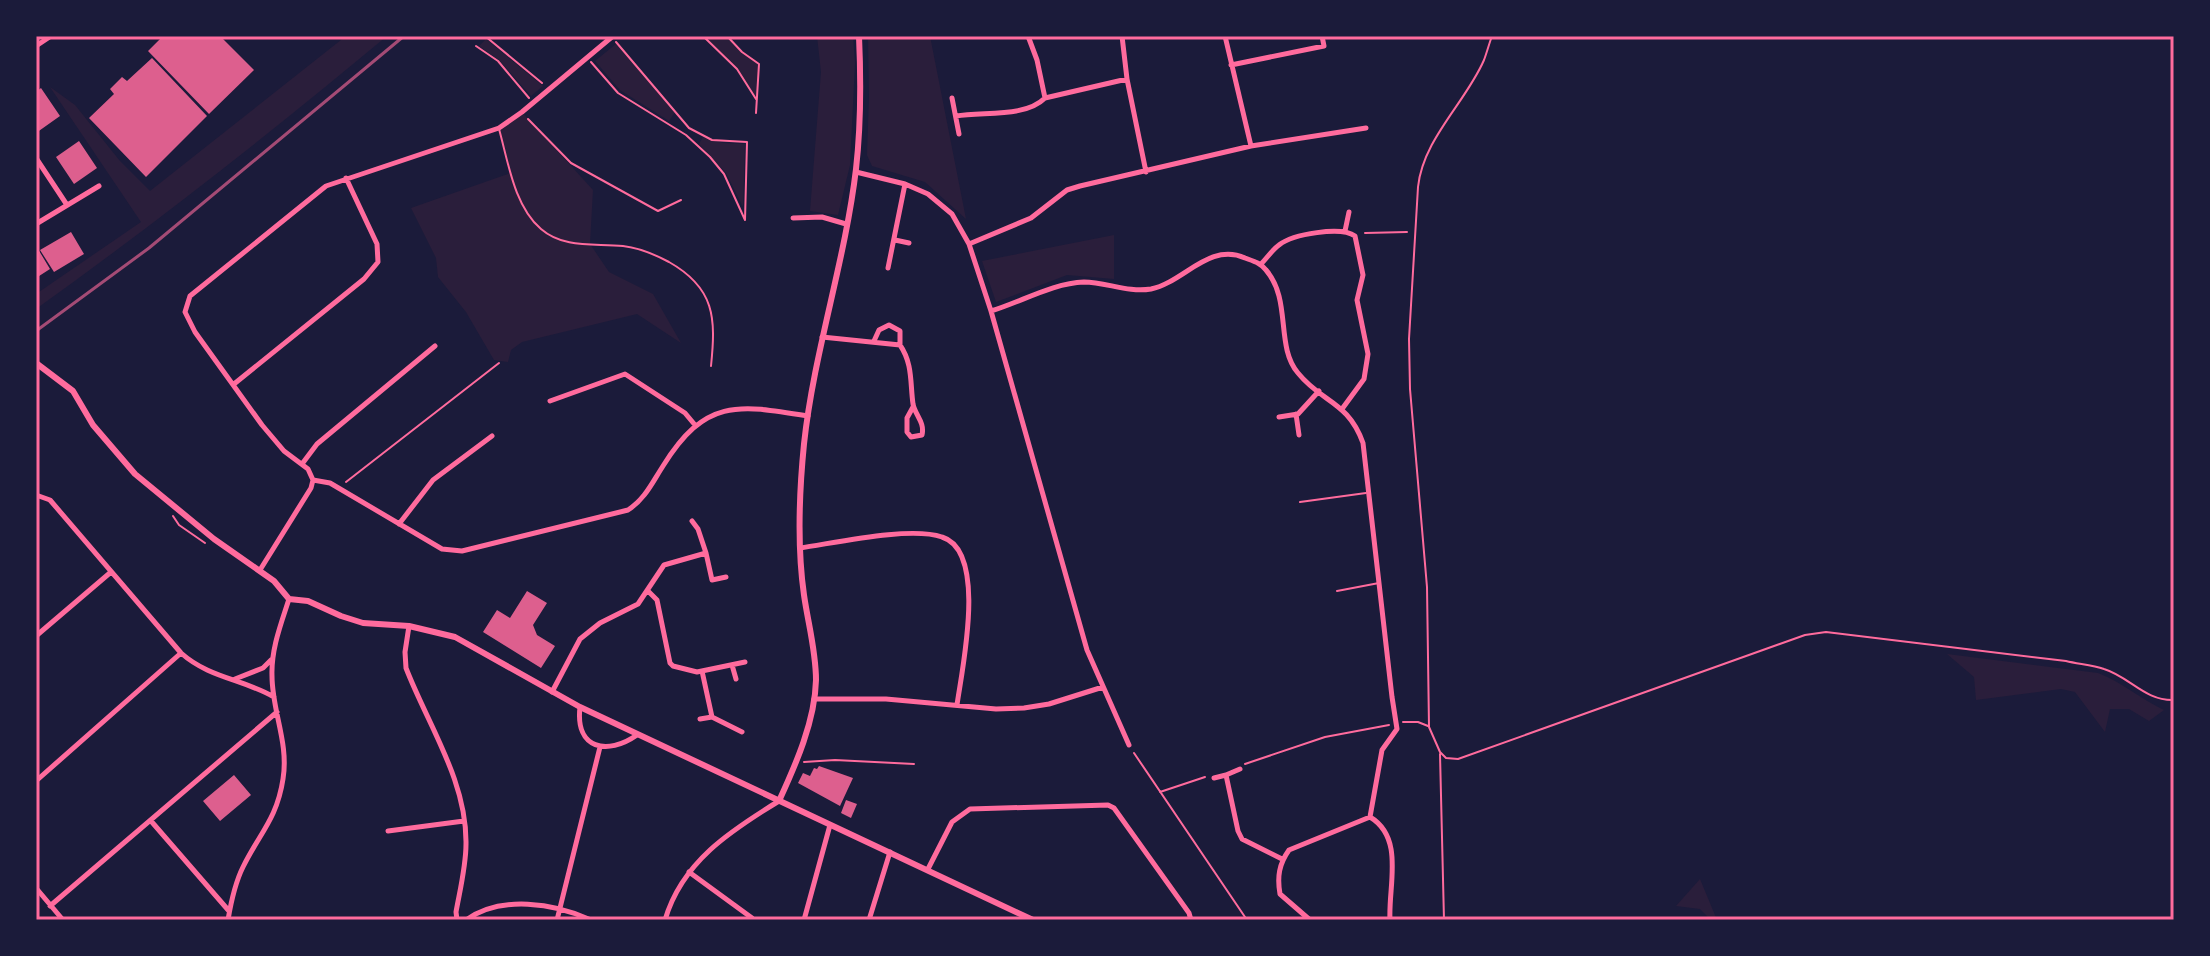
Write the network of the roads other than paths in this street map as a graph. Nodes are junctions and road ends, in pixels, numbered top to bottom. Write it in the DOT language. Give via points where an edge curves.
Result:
graph roads {
  1 [pos="51,36"];
  2 [pos="859,36"];
  3 [pos="1028,36"];
  4 [pos="1122,36"];
  5 [pos="1225,36"];
  6 [pos="1322,36"];
  7 [pos="613,37"];
  8 [pos="36,46"];
  9 [pos="1231,65"];
  10 [pos="1127,79"];
  11 [pos="952,98"];
  12 [pos="1045,98"];
  13 [pos="956,116"];
  14 [pos="499,128"];
  15 [pos="1366,128"];
  16 [pos="959,134"];
  17 [pos="1251,146"];
  18 [pos="36,158"];
  19 [pos="856,172"];
  20 [pos="1146,172"];
  21 [pos="346,178"];
  22 [pos="905,184"];
  23 [pos="99,186"];
  24 [pos="67,205"];
  25 [pos="1349,212"];
  26 [pos="793,218"];
  27 [pos="36,224"];
  28 [pos="846,224"];
  29 [pos="1345,231"];
  30 [pos="895,240"];
  31 [pos="909,243"];
  32 [pos="969,244"];
  33 [pos="1261,264"];
  34 [pos="888,268"];
  35 [pos="991,311"];
  36 [pos="822,337"];
  37 [pos="874,341"];
  38 [pos="900,345"];
  39 [pos="435,346"];
  40 [pos="37,363"];
  41 [pos="711,366"];
  42 [pos="234,384"];
  43 [pos="1319,391"];
  44 [pos="550,401"];
  45 [pos="913,407"];
  46 [pos="1342,409"];
  47 [pos="1296,414"];
  48 [pos="808,416"];
  49 [pos="1279,417"];
  50 [pos="695,425"];
  51 [pos="1299,435"];
  52 [pos="492,436"];
  53 [pos="302,464"];
  54 [pos="313,480"];
  55 [pos="1370,492"];
  56 [pos="36,495"];
  57 [pos="1300,502"];
  58 [pos="692,521"];
  59 [pos="399,524"];
  60 [pos="800,548"];
  61 [pos="706,553"];
  62 [pos="260,570"];
  63 [pos="111,571"];
  64 [pos="726,577"];
  65 [pos="1380,583"];
  66 [pos="648,591"];
  67 [pos="1337,591"];
  68 [pos="289,599"];
  69 [pos="409,626"];
  70 [pos="36,636"];
  71 [pos="181,653"];
  72 [pos="272,659"];
  73 [pos="745,662"];
  74 [pos="732,665"];
  75 [pos="702,671"];
  76 [pos="736,679"];
  77 [pos="234,680"];
  78 [pos="1103,687"];
  79 [pos="552,692"];
  80 [pos="274,697"];
  81 [pos="814,699"];
  82 [pos="957,705"];
  83 [pos="580,707"];
  84 [pos="278,711"];
  85 [pos="712,717"];
  86 [pos="700,719"];
  87 [pos="742,732"];
  88 [pos="637,735"];
  89 [pos="1129,745"];
  90 [pos="600,747"];
  91 [pos="1238,768"];
  92 [pos="1226,775"];
  93 [pos="1214,778"];
  94 [pos="36,781"];
  95 [pos="779,801"];
  96 [pos="1370,817"];
  97 [pos="151,821"];
  98 [pos="464,821"];
  99 [pos="830,825"];
  100 [pos="388,831"];
  101 [pos="890,852"];
  102 [pos="1282,859"];
  103 [pos="928,869"];
  104 [pos="689,872"];
  105 [pos="36,888"];
  106 [pos="50,906"];
  107 [pos="560,909"];
  108 [pos="230,911"];
  109 [pos="752,918"];
  110 [pos="63,920"];
  111 [pos="228,920"];
  112 [pos="457,920"];
  113 [pos="466,920"];
  114 [pos="557,920"];
  115 [pos="591,920"];
  116 [pos="665,920"];
  117 [pos="804,920"];
  118 [pos="869,920"];
  119 [pos="1033,920"];
  120 [pos="1191,920"];
  121 [pos="1310,920"];
  122 [pos="1390,920"];
  1 -- 8 [label="street"];
  2 -- 19 [label="street"];
  3 -- 12 [label="street"];
  4 -- 10 [label="street"];
  5 -- 9 [label="street"];
  6 -- 9 [label="street" via="1324,46"];
  7 -- 14 [label="street"];
  9 -- 17 [label="street"];
  10 -- 12 [label="street"];
  10 -- 20 [label="street"];
  11 -- 13 [label="street"];
  12 -- 13 [label="street" via="1037,106"];
  13 -- 16 [label="street"];
  14 -- 21 [label="street"];
  14 -- 41 [label="lane" via="515,185 540,228 564,241 638,249 692,277 707,298 714,326"];
  15 -- 17 [label="street"];
  17 -- 20 [label="street"];
  18 -- 24 [label="street"];
  19 -- 22 [label="street"];
  19 -- 28 [label="street"];
  20 -- 32 [label="street" via="1067,190 1031,218"];
  21 -- 42 [label="street" via="377,244 378,262"];
  21 -- 42 [label="street" via="315,193 190,296 186,318"];
  22 -- 30 [label="street"];
  22 -- 32 [label="street" via="940,202"];
  23 -- 24 [label="street"];
  24 -- 27 [label="street"];
  25 -- 29 [label="street"];
  26 -- 28 [label="street" via="822,217"];
  28 -- 36 [label="street"];
  29 -- 33 [label="street" via="1282,243"];
  29 -- 46 [label="street" via="1358,244 1363,275 1357,300 1368,354 1364,379"];
  30 -- 31 [label="street"];
  30 -- 34 [label="street"];
  32 -- 35 [label="street"];
  33 -- 35 [label="street" via="1222,253 1149,289 1086,282 1063,285"];
  33 -- 43 [label="street" via="1276,285 1288,355 1297,373"];
  35 -- 78 [label="street" via="1087,650"];
  36 -- 37 [label="street"];
  36 -- 48 [label="street"];
  37 -- 38 [label="street"];
  37 -- 38 [label="street" via="889,325 900,331"];
  38 -- 45 [label="street" via="912,372"];
  39 -- 53 [label="street" via="317,444"];
  40 -- 62 [label="street" via="73,391 93,425 135,474"];
  42 -- 53 [label="street" via="284,451"];
  43 -- 46 [label="street"];
  43 -- 47 [label="street"];
  44 -- 50 [label="street" via="625,374"];
  45 -- 45 [label="street" via="924,427 919,437 907,432"];
  46 -- 55 [label="street" via="1356,423 1363,443"];
  47 -- 49 [label="street"];
  47 -- 51 [label="street"];
  48 -- 50 [label="street" via="744,407"];
  48 -- 60 [label="street"];
  50 -- 59 [label="street" via="678,442 647,494 628,510 462,551 442,549"];
  52 -- 59 [label="street" via="433,480"];
  53 -- 54 [label="street"];
  54 -- 59 [label="street" via="330,483"];
  54 -- 62 [label="street"];
  55 -- 57 [label="lane"];
  55 -- 65 [label="street"];
  56 -- 63 [label="street" via="50,500"];
  58 -- 61 [label="street"];
  60 -- 81 [label="street" via="814,655"];
  60 -- 82 [label="street" via="916,535 955,543 966,568 968,616"];
  61 -- 64 [label="street" via="712,580"];
  61 -- 66 [label="street" via="664,565"];
  62 -- 68 [label="street"];
  63 -- 70 [label="street"];
  63 -- 71 [label="street"];
  65 -- 67 [label="lane"];
  65 -- 96 [label="street" via="1397,723 1382,750"];
  66 -- 75 [label="street" via="657,600 670,663"];
  66 -- 79 [label="street" via="638,604 587,631"];
  68 -- 69 [label="street" via="363,623"];
  68 -- 72 [label="street"];
  69 -- 79 [label="street" via="455,637"];
  69 -- 98 [label="street" via="406,668 458,785"];
  71 -- 77 [label="street" via="203,670"];
  71 -- 94 [label="street"];
  72 -- 77 [label="street"];
  72 -- 80 [label="street"];
  73 -- 74 [label="street"];
  74 -- 75 [label="street"];
  74 -- 76 [label="street"];
  75 -- 85 [label="street"];
  77 -- 80 [label="street"];
  78 -- 82 [label="street" via="1024,708"];
  78 -- 89 [label="street"];
  79 -- 83 [label="street"];
  80 -- 84 [label="street"];
  81 -- 82 [label="street"];
  81 -- 95 [label="street"];
  83 -- 88 [label="street"];
  83 -- 90 [label="street" via="581,730"];
  84 -- 97 [label="street"];
  84 -- 108 [label="street" via="285,752 278,802 238,878"];
  85 -- 86 [label="street"];
  85 -- 87 [label="street"];
  88 -- 90 [label="street" via="619,746"];
  88 -- 95 [label="street"];
  90 -- 107 [label="street"];
  91 -- 92 [label="street"];
  92 -- 93 [label="street"];
  92 -- 102 [label="street" via="1242,839"];
  95 -- 99 [label="street"];
  95 -- 104 [label="street" via="731,831"];
  96 -- 102 [label="street" via="1289,850"];
  96 -- 122 [label="street" via="1380,823 1391,845"];
  97 -- 106 [label="street"];
  97 -- 108 [label="street"];
  98 -- 100 [label="street"];
  98 -- 112 [label="street"];
  99 -- 101 [label="street"];
  99 -- 117 [label="street"];
  101 -- 103 [label="street"];
  101 -- 118 [label="street"];
  102 -- 121 [label="street" via="1280,894"];
  103 -- 119 [label="street"];
  103 -- 120 [label="street" via="952,822 970,809 1108,805"];
  104 -- 109 [label="street"];
  104 -- 116 [label="street"];
  105 -- 106 [label="street"];
  106 -- 110 [label="street"];
  107 -- 113 [label="street" via="503,905"];
  107 -- 114 [label="street"];
  107 -- 115 [label="street"];
  108 -- 111 [label="street"];
}
